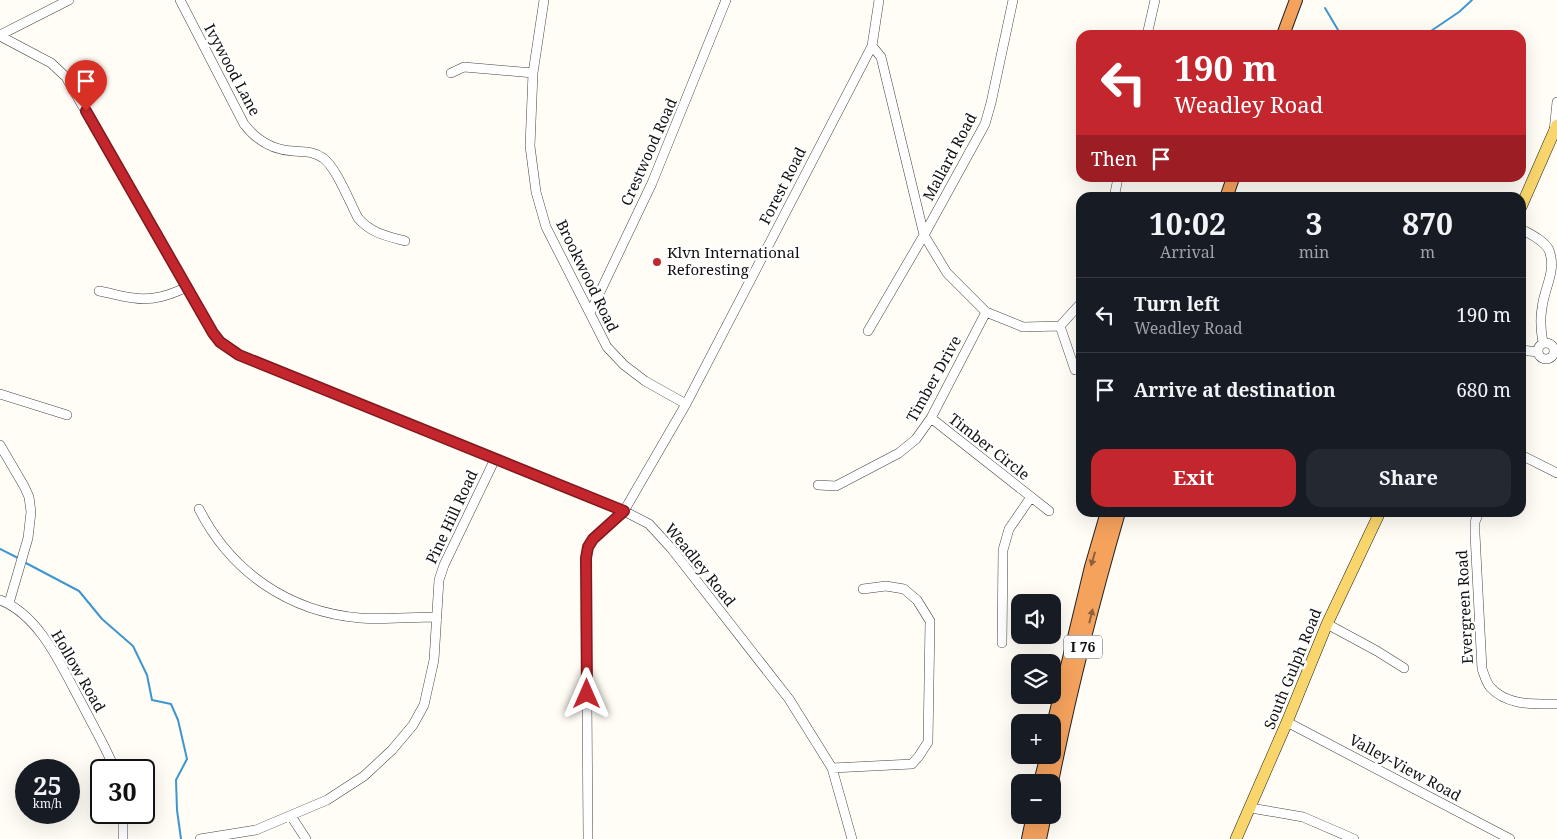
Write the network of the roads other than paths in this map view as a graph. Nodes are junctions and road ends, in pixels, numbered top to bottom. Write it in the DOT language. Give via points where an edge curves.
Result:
graph roads {
  1 [pos="69,0"];
  2 [pos="180,0"];
  3 [pos="544,0"];
  4 [pos="726,0"];
  5 [pos="879,0"];
  6 [pos="1013,0"];
  7 [pos="1155,0"];
  8 [pos="1286,0"];
  9 [pos="1296,0"];
  10 [pos="1148,30"];
  11 [pos="1277,30"];
  12 [pos="1285,30"];
  13 [pos="0,36"];
  14 [pos="872,46"];
  15 [pos="533,72"];
  16 [pos="452,73"];
  17 [pos="1557,102"];
  18 [pos="1556,129"];
  19 [pos="1526,196"];
  20 [pos="1526,231"];
  21 [pos="924,235"];
  22 [pos="405,241"];
  23 [pos="187,287"];
  24 [pos="99,292"];
  25 [pos="1076,308"];
  26 [pos="986,312"];
  27 [pos="590,313"];
  28 [pos="1060,326"];
  29 [pos="868,331"];
  30 [pos="1543,343"];
  31 [pos="1526,351"];
  32 [pos="1538,352"];
  33 [pos="1075,370"];
  34 [pos="0,394"];
  35 [pos="686,404"];
  36 [pos="67,415"];
  37 [pos="931,418"];
  38 [pos="0,445"];
  39 [pos="1526,458"];
  40 [pos="495,459"];
  41 [pos="1557,473"];
  42 [pos="818,485"];
  43 [pos="1031,497"];
  44 [pos="199,509"];
  45 [pos="624,511"];
  46 [pos="1049,512"];
  47 [pos="1106,517"];
  48 [pos="1118,517"];
  49 [pos="1378,517"];
  50 [pos="1477,517"];
  51 [pos="863,589"];
  52 [pos="0,600"];
  53 [pos="9,603"];
  54 [pos="437,617"];
  55 [pos="1326,624"];
  56 [pos="1002,643"];
  57 [pos="1404,668"];
  58 [pos="1557,704"];
  59 [pos="1056,714"];
  60 [pos="1287,722"];
  61 [pos="110,759"];
  62 [pos="832,768"];
  63 [pos="1054,774"];
  64 [pos="1251,808"];
  65 [pos="291,816"];
  66 [pos="122,824"];
  67 [pos="1031,824"];
  68 [pos="1043,824"];
  69 [pos="123,839"];
  70 [pos="200,839"];
  71 [pos="306,839"];
  72 [pos="588,839"];
  73 [pos="852,839"];
  74 [pos="1028,839"];
  75 [pos="1040,839"];
  76 [pos="1236,839"];
  77 [pos="1354,839"];
  78 [pos="1510,839"];
  1 -- 13 [label="street"];
  2 -- 22 [label="street, Ivywood Lane" via="250,131 277,149 306,151 321,156 331,166 364,225 378,234"];
  3 -- 15 [label="street, Brookwood Road"];
  4 -- 27 [label="street, Crestwood Road" via="652,183"];
  5 -- 14 [label="street, Forest Road"];
  6 -- 21 [label="street, Mallard Road" via="985,124"];
  7 -- 10 [label="street"];
  8 -- 11 [label="highway"];
  9 -- 12 [label="highway"];
  13 -- 23 [label="street, Weadley Road" via="51,63 66,77"];
  14 -- 21 [label="street" via="881,57"];
  14 -- 35 [label="street, Forest Road"];
  15 -- 16 [label="street" via="464,67"];
  15 -- 27 [label="street, Brookwood Road" via="530,146 536,192 546,227"];
  17 -- 18 [label="street"];
  18 -- 19 [label="main road"];
  20 -- 30 [label="street" via="1540,240 1552,263 1542,307"];
  21 -- 26 [label="street" via="947,273"];
  21 -- 29 [label="street, Mallard Road"];
  23 -- 24 [label="street" via="171,295 148,299"];
  23 -- 40 [label="street, Weadley Road" via="213,333 239,355"];
  25 -- 28 [label="street"];
  26 -- 28 [label="street" via="1023,327"];
  26 -- 37 [label="street, Timber Drive"];
  27 -- 35 [label="street, Brookwood Road" via="607,347 624,365 645,382"];
  28 -- 33 [label="street"];
  30 -- 32 [label="street"];
  30 -- 32 [label="street" via="1551,344 1554,355 1544,359"];
  31 -- 32 [label="street"];
  34 -- 36 [label="street"];
  35 -- 45 [label="street, Forest Road"];
  37 -- 42 [label="street, Timber Drive" via="916,440 899,453 836,486"];
  37 -- 43 [label="street, Timber Circle"];
  38 -- 53 [label="street" via="24,486 31,512 28,538"];
  39 -- 41 [label="street"];
  40 -- 45 [label="street, Weadley Road"];
  40 -- 54 [label="street, Pine Hill Road" via="444,565 439,580"];
  43 -- 46 [label="street, Timber Circle"];
  43 -- 56 [label="street, Timber Circle" via="1009,529 1003,550"];
  44 -- 54 [label="street" via="214,537 239,564 288,598 324,612 360,618"];
  45 -- 62 [label="street, Weadley Road" via="649,524 671,548 789,699"];
  45 -- 72 [label="street, Forest Road" via="593,539 587,553"];
  47 -- 59 [label="highway, I 76, one-way"];
  63 -- 48 [label="highway, I 76, one-way" via="1066,710"];
  49 -- 55 [label="main road, South Gulph Road"];
  50 -- 58 [label="street, Evergreen Road" via="1475,534 1482,669 1489,686 1498,694 1520,703"];
  51 -- 62 [label="street" via="886,586 904,589 917,600 930,621 928,742 912,764"];
  52 -- 53 [label="street, Hollow Road"];
  53 -- 61 [label="street, Hollow Road" via="26,616 46,640"];
  54 -- 65 [label="street, Pine Hill Road" via="428,690 413,725 364,776 327,800"];
  55 -- 57 [label="street"];
  55 -- 60 [label="main road, South Gulph Road"];
  60 -- 64 [label="main road, South Gulph Road"];
  60 -- 78 [label="street, Valley-View Road"];
  62 -- 73 [label="street, Weadley Road"];
  64 -- 76 [label="main road, South Gulph Road"];
  64 -- 77 [label="street" via="1303,817"];
  65 -- 70 [label="street, Pine Hill Road" via="256,830"];
  65 -- 71 [label="street"];
  66 -- 69 [label="street"];
  67 -- 74 [label="highway"];
  68 -- 75 [label="highway"];
}
